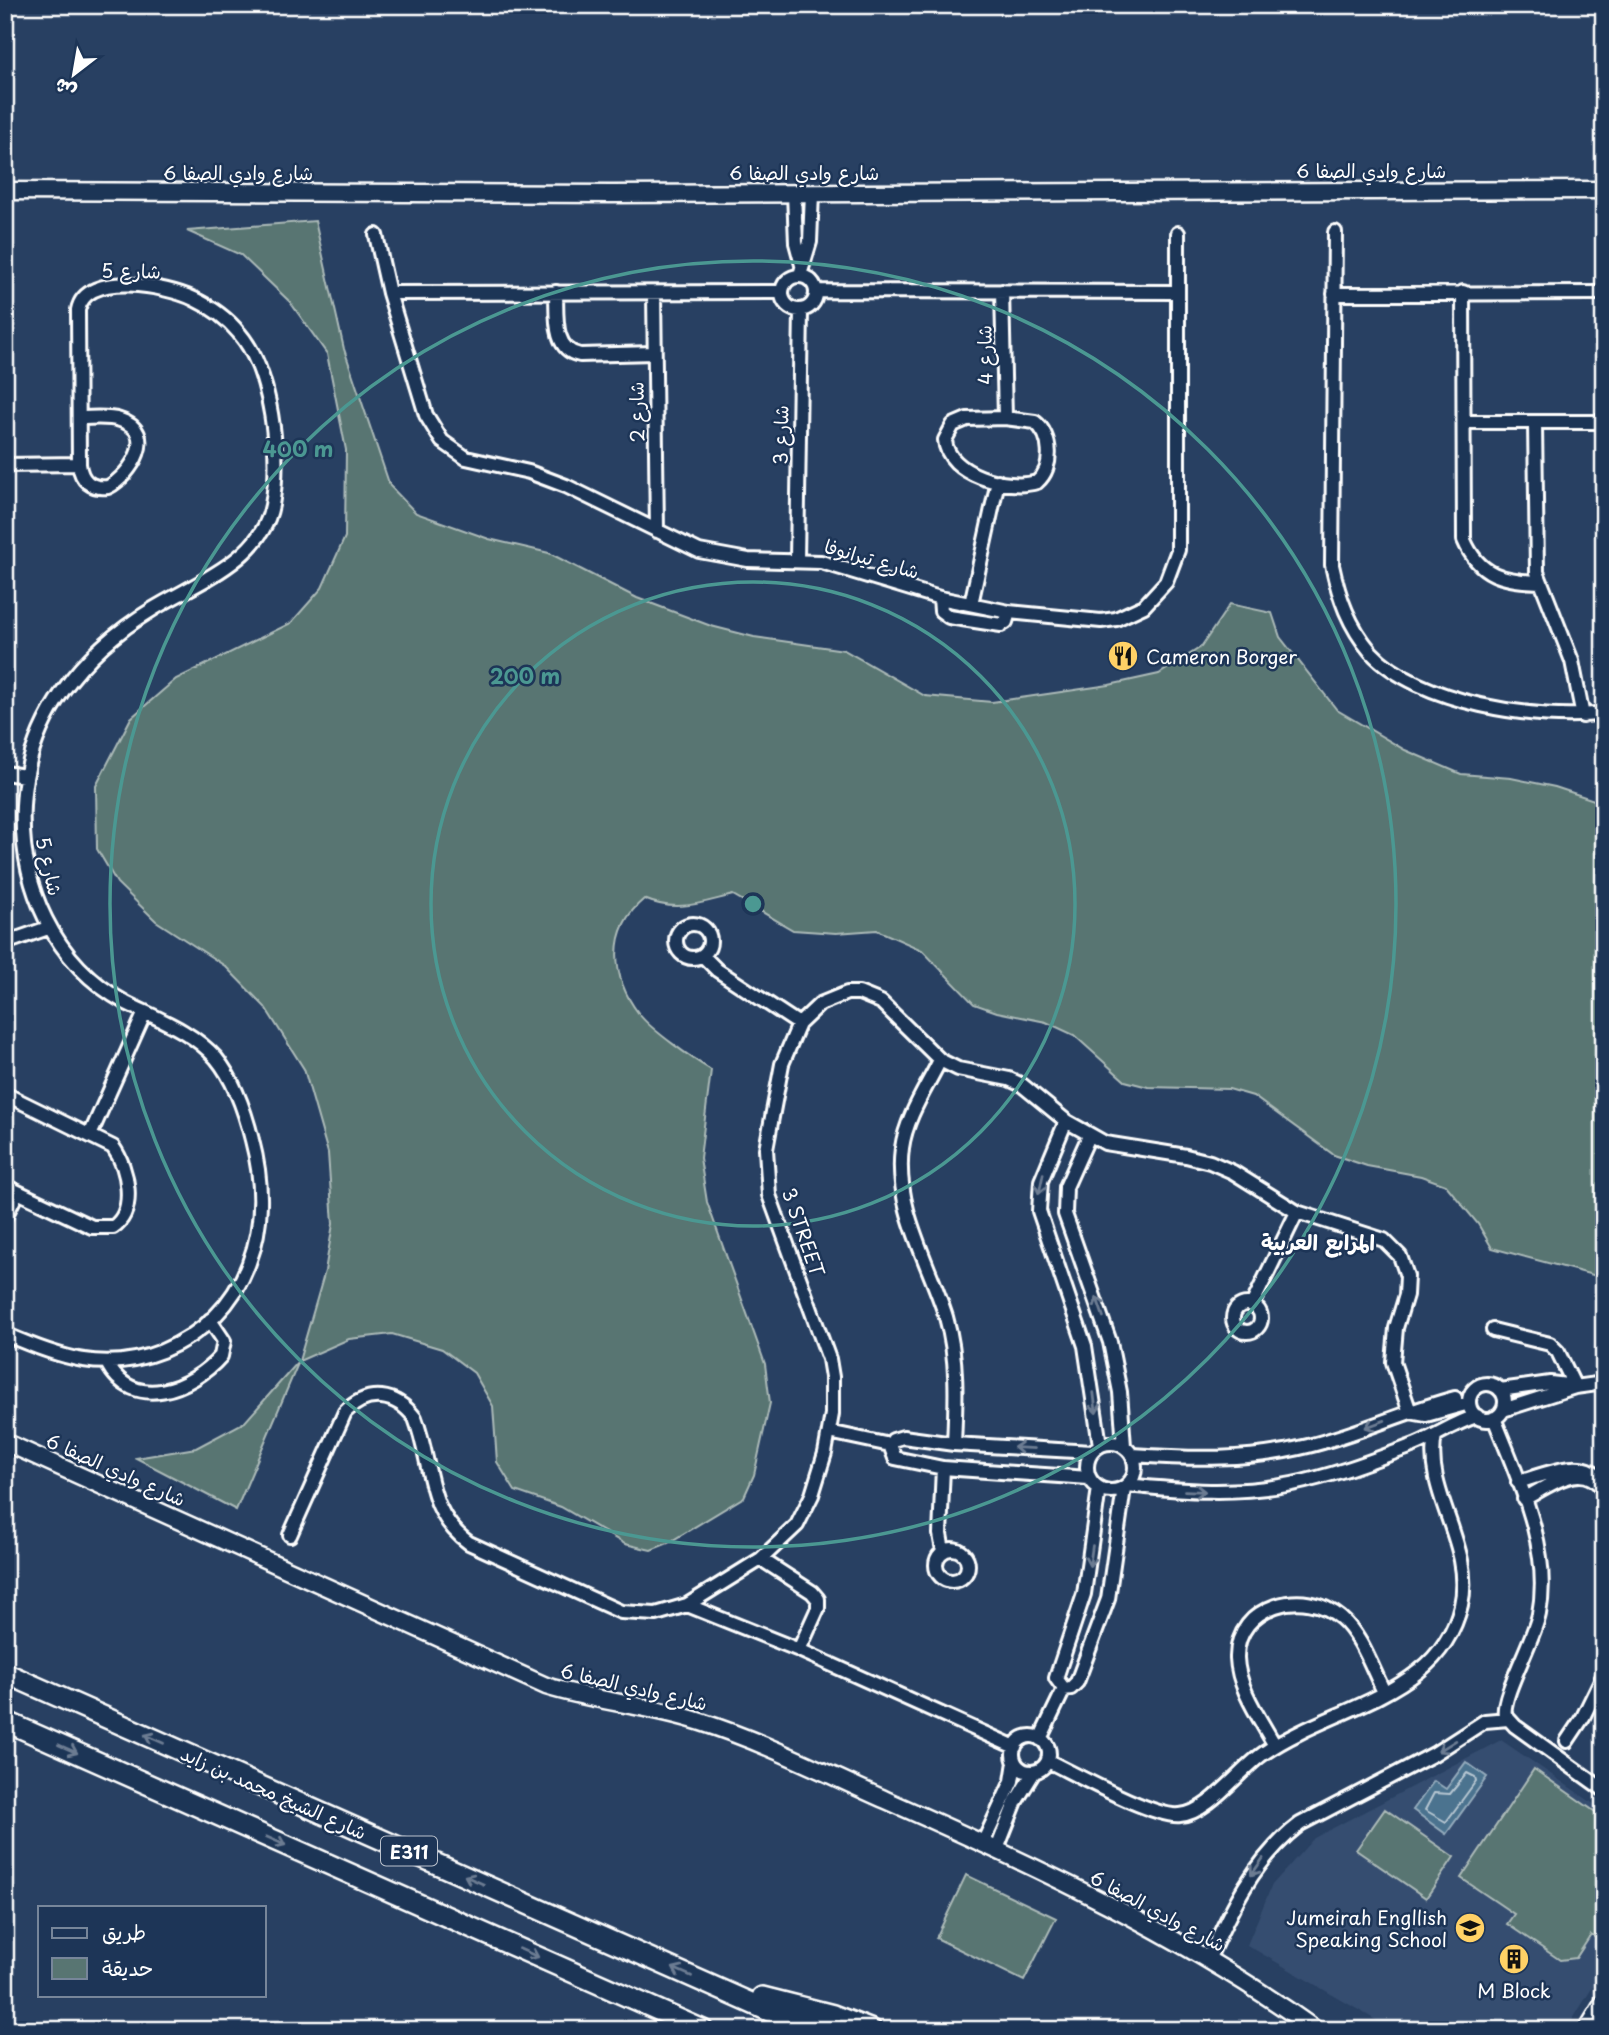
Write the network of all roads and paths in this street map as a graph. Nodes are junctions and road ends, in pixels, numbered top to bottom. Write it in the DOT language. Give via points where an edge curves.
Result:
graph roads {
  1 [pos="1604,190"];
  2 [pos="5,191"];
  3 [pos="794,193"];
  4 [pos="812,193"];
  5 [pos="795,216"];
  6 [pos="812,216"];
  7 [pos="1335,232"];
  8 [pos="1178,233"];
  9 [pos="376,235"];
  10 [pos="800,266"];
  11 [pos="817,291"];
  12 [pos="1002,291"];
  13 [pos="556,292"];
  14 [pos="782,292"];
  15 [pos="1177,292"];
  16 [pos="1462,292"];
  17 [pos="388,293"];
  18 [pos="654,293"];
  19 [pos="1604,293"];
  20 [pos="1334,294"];
  21 [pos="801,310"];
  22 [pos="654,353"];
  23 [pos="81,418"];
  24 [pos="1005,418"];
  25 [pos="1464,422"];
  26 [pos="1604,422"];
  27 [pos="1535,424"];
  28 [pos="79,464"];
  29 [pos="5,465"];
  30 [pos="998,481"];
  31 [pos="657,531"];
  32 [pos="797,560"];
  33 [pos="1540,582"];
  34 [pos="940,598"];
  35 [pos="971,604"];
  36 [pos="1009,611"];
  37 [pos="1604,713"];
  38 [pos="1583,716"];
  39 [pos="5,774"];
  40 [pos="26,776"];
  41 [pos="48,928"];
  42 [pos="5,943"];
  43 [pos="703,956"];
  44 [pos="145,1012"];
  45 [pos="799,1024"];
  46 [pos="940,1060"];
  47 [pos="5,1094"];
  48 [pos="1066,1121"];
  49 [pos="91,1133"];
  50 [pos="1089,1136"];
  51 [pos="11,1189"];
  52 [pos="1297,1212"];
  53 [pos="5,1217"];
  54 [pos="1252,1305"];
  55 [pos="210,1320"];
  56 [pos="1493,1330"];
  57 [pos="5,1334"];
  58 [pos="107,1363"];
  59 [pos="1604,1383"];
  60 [pos="1518,1386"];
  61 [pos="1575,1387"];
  62 [pos="1500,1390"];
  63 [pos="1470,1398"];
  64 [pos="1522,1405"];
  65 [pos="1410,1412"];
  66 [pos="1498,1414"];
  67 [pos="1477,1416"];
  68 [pos="829,1432"];
  69 [pos="1435,1435"];
  70 [pos="5,1442"];
  71 [pos="954,1444"];
  72 [pos="890,1445"];
  73 [pos="1412,1446"];
  74 [pos="1096,1449"];
  75 [pos="1128,1450"];
  76 [pos="1433,1463"];
  77 [pos="943,1468"];
  78 [pos="1518,1482"];
  79 [pos="1604,1482"];
  80 [pos="1094,1483"];
  81 [pos="1126,1487"];
  82 [pos="1604,1492"];
  83 [pos="1524,1499"];
  84 [pos="290,1535"];
  85 [pos="943,1551"];
  86 [pos="761,1559"];
  87 [pos="687,1605"];
  88 [pos="799,1650"];
  89 [pos="5,1673"];
  90 [pos="1604,1674"];
  91 [pos="1064,1689"];
  92 [pos="1384,1692"];
  93 [pos="1508,1719"];
  94 [pos="5,1721"];
  95 [pos="1040,1739"];
  96 [pos="1567,1741"];
  97 [pos="1275,1746"];
  98 [pos="1015,1747"];
  99 [pos="1048,1761"];
  100 [pos="1015,1762"];
  101 [pos="1034,1772"];
  102 [pos="1015,1790"];
  103 [pos="1604,1790"];
  104 [pos="995,1819"];
  105 [pos="1008,1825"];
  106 [pos="990,1846"];
  107 [pos="1208,1960"];
  108 [pos="709,1984"];
  109 [pos="1604,2002"];
  110 [pos="703,2030"];
  111 [pos="812,2030"];
  112 [pos="872,2030"];
  113 [pos="1316,2030"];
  114 [pos="1587,2030"];
  1 -- 4 [label="main road, شارع وادي الصفا 6"];
  2 -- 3 [label="main road, شارع وادي الصفا 6"];
  3 -- 4 [label="main road, شارع وادي الصفا 6"];
  3 -- 5 [label="street"];
  4 -- 6 [label="street"];
  5 -- 6 [label="street"];
  5 -- 10 [label="street"];
  6 -- 10 [label="street" via="810,242"];
  7 -- 20 [label="street"];
  8 -- 15 [label="street, شارع تيرانوفا"];
  9 -- 17 [label="street, شارع تيرانوفا"];
  10 -- 11 [label="street"];
  10 -- 14 [label="street"];
  11 -- 12 [label="street"];
  11 -- 21 [label="street" via="813,304"];
  12 -- 15 [label="street"];
  12 -- 24 [label="street, شارع 4"];
  13 -- 17 [label="street"];
  13 -- 18 [label="street"];
  13 -- 22 [label="street" via="559,336 569,351 580,355"];
  14 -- 18 [label="street"];
  14 -- 21 [label="street" via="787,305"];
  15 -- 36 [label="street, شارع تيرانوفا" via="1179,534 1174,567 1144,606 1116,619"];
  16 -- 19 [label="street"];
  16 -- 20 [label="street"];
  16 -- 25 [label="street"];
  17 -- 31 [label="street, شارع تيرانوفا" via="426,415 453,451 479,463 548,478"];
  18 -- 22 [label="street, شارع 2"];
  20 -- 38 [label="street" via="1332,565 1339,597 1353,627 1373,653 1429,689 1498,707"];
  21 -- 32 [label="street, شارع 3"];
  22 -- 31 [label="street, شارع 2"];
  23 -- 28 [label="street, شارع 5"];
  23 -- 28 [label="street" via="112,418 129,424 140,447 131,468 108,488 91,486"];
  23 -- 40 [label="street, شارع 5" via="78,310 84,296 97,287 150,286 192,298 229,322 260,366 273,449 272,506 261,532 243,554 111,637 78,669 42,727"];
  24 -- 30 [label="street" via="1028,420 1041,427 1048,464 1042,477 1030,484"];
  24 -- 30 [label="street" via="959,421 945,440 949,458 956,465"];
  25 -- 27 [label="street"];
  25 -- 33 [label="street" via="1463,527 1469,553 1499,578"];
  26 -- 27 [label="street"];
  27 -- 33 [label="street"];
  28 -- 29 [label="street"];
  30 -- 35 [label="street"];
  31 -- 32 [label="street, شارع تيرانوفا" via="723,557"];
  32 -- 34 [label="street, شارع تيرانوفا" via="846,567"];
  33 -- 38 [label="street" via="1572,661"];
  34 -- 35 [label="street, شارع تيرانوفا"];
  34 -- 36 [label="street" via="941,611 949,617 1001,625"];
  35 -- 36 [label="street, شارع تيرانوفا"];
  37 -- 38 [label="street"];
  39 -- 40 [label="street"];
  40 -- 41 [label="street, شارع 5" via="22,834 26,865"];
  41 -- 42 [label="street"];
  41 -- 44 [label="street, شارع 5" via="99,985"];
  43 -- 45 [label="street" via="717,971"];
  44 -- 49 [label="street"];
  44 -- 55 [label="street, شارع 5" via="189,1035 218,1061 243,1107 255,1149 261,1194 259,1236 245,1273"];
  45 -- 46 [label="street, 3 STREET" via="826,1000 859,993 881,1002"];
  45 -- 68 [label="street, 3 STREET" via="778,1082 766,1149 766,1180 828,1359 833,1395"];
  46 -- 48 [label="street, 3 STREET" via="958,1069 1022,1084"];
  46 -- 71 [label="street" via="905,1135 901,1164 913,1231 951,1336 956,1377"];
  47 -- 49 [label="street"];
  48 -- 50 [label="street, 3 STREET"];
  48 -- 74 [label="street, one-way" via="1041,1181 1039,1210 1085,1346"];
  49 -- 51 [label="street" via="118,1154 129,1203 122,1221 113,1227 92,1227"];
  50 -- 52 [label="street, 3 STREET" via="1122,1148 1210,1162"];
  75 -- 50 [label="street, one-way" via="1110,1342 1065,1214 1069,1178"];
  51 -- 53 [label="street"];
  52 -- 54 [label="street"];
  52 -- 65 [label="street, 3 STREET" via="1384,1240 1400,1256 1407,1286 1393,1362"];
  55 -- 58 [label="street, شارع 5" via="162,1350"];
  55 -- 58 [label="street" via="224,1341 222,1356 178,1387 160,1392 133,1389 117,1379"];
  56 -- 61 [label="street" via="1550,1344"];
  57 -- 58 [label="street, شارع 5" via="66,1359"];
  59 -- 61 [label="street"];
  60 -- 61 [label="street" via="1557,1383"];
  60 -- 62 [label="street"];
  60 -- 64 [label="street"];
  61 -- 64 [label="street"];
  62 -- 63 [label="street" via="1484,1384"];
  62 -- 66 [label="street" via="1504,1398"];
  63 -- 65 [label="street" via="1426,1415"];
  63 -- 67 [label="street"];
  64 -- 66 [label="street"];
  65 -- 75 [label="street, one-way" via="1333,1439 1259,1456 1208,1459"];
  66 -- 67 [label="street"];
  66 -- 78 [label="street"];
  67 -- 69 [label="street"];
  68 -- 72 [label="street"];
  68 -- 86 [label="street, 3 STREET" via="804,1512 786,1538"];
  69 -- 73 [label="street"];
  69 -- 76 [label="street"];
  70 -- 106 [label="main road, شارع وادي الصفا 6" via="546,1686 668,1712 727,1731"];
  71 -- 72 [label="street" via="903,1437"];
  74 -- 71 [label="street, one-way"];
  72 -- 77 [label="street" via="895,1458"];
  73 -- 76 [label="street"];
  81 -- 73 [label="street, one-way" via="1212,1492 1264,1488 1316,1478"];
  74 -- 75 [label="street" via="1116,1443"];
  74 -- 80 [label="street" via="1087,1464"];
  75 -- 81 [label="street" via="1136,1470"];
  76 -- 92 [label="street" via="1463,1562 1462,1604 1451,1634 1435,1657"];
  77 -- 80 [label="street"];
  77 -- 85 [label="street"];
  78 -- 79 [label="street" via="1582,1467"];
  78 -- 83 [label="street"];
  80 -- 81 [label="street" via="1111,1492"];
  80 -- 91 [label="street, one-way" via="1084,1594 1056,1678"];
  81 -- 91 [label="street" via="1101,1625 1077,1682"];
  82 -- 83 [label="street" via="1592,1477 1576,1474"];
  83 -- 93 [label="street" via="1539,1551 1542,1593 1533,1637 1505,1702"];
  84 -- 87 [label="street, 3 STREET" via="345,1412 361,1400 382,1396 406,1406 415,1418 438,1507 456,1533 470,1543 621,1612 656,1614"];
  86 -- 87 [label="street, 3 STREET"];
  86 -- 88 [label="street" via="818,1599"];
  87 -- 88 [label="street"];
  88 -- 98 [label="street"];
  108 -- 89 [label="highway, شارع الشيخ محمد بن زايد / E311, one-way"];
  90 -- 96 [label="street"];
  91 -- 95 [label="street"];
  92 -- 97 [label="street"];
  92 -- 97 [label="street" via="1343,1619 1307,1601 1287,1601 1268,1608 1242,1637 1237,1657 1245,1690"];
  93 -- 103 [label="street"];
  93 -- 107 [label="street, one-way" via="1485,1721 1283,1837 1245,1884"];
  94 -- 110 [label="highway, E311, one-way"];
  95 -- 98 [label="street" via="1028,1737"];
  95 -- 99 [label="street" via="1049,1751"];
  97 -- 99 [label="street" via="1202,1807 1183,1815 1161,1813"];
  98 -- 100 [label="street"];
  99 -- 101 [label="street"];
  100 -- 101 [label="street"];
  100 -- 102 [label="street"];
  101 -- 102 [label="street"];
  102 -- 104 [label="street"];
  102 -- 105 [label="street"];
  104 -- 105 [label="street"];
  104 -- 106 [label="street"];
  105 -- 106 [label="street"];
  106 -- 107 [label="main road, شارع وادي الصفا 6"];
  107 -- 113 [label="main road, شارع وادي الصفا 6"];
  108 -- 111 [label="highway, شارع الشيخ محمد بن زايد / E311"];
  108 -- 112 [label="highway" via="832,2015"];
  109 -- 114 [label="main road"];
}
